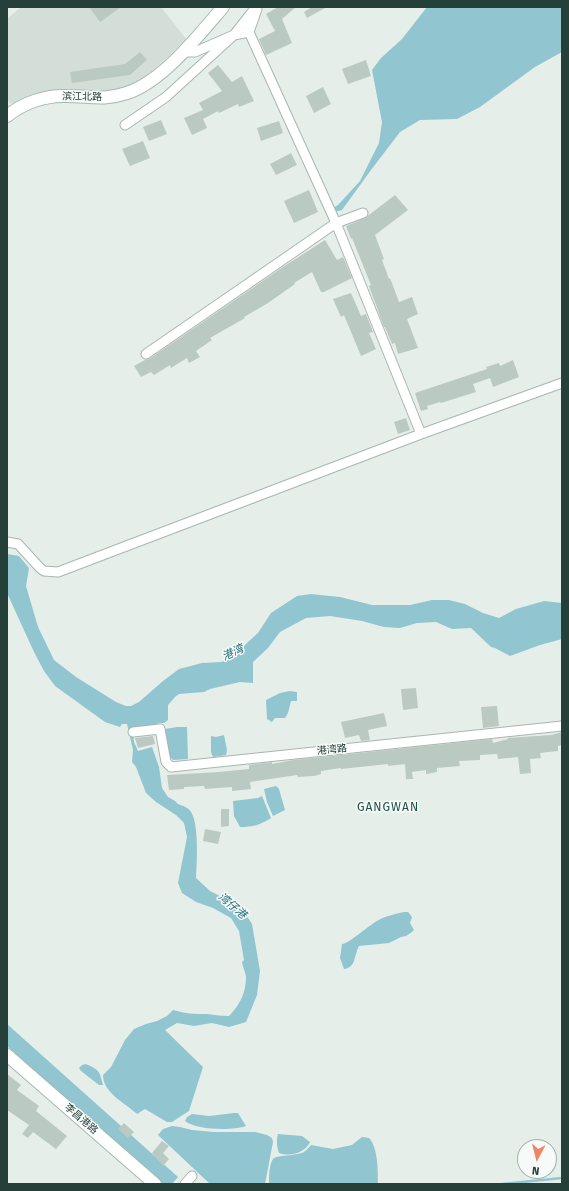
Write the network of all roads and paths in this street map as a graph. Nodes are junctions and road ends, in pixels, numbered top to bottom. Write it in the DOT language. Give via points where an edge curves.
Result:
graph roads {
  1 [pos="223,7"];
  2 [pos="257,7"];
  3 [pos="249,32"];
  4 [pos="234,35"];
  5 [pos="183,52"];
  6 [pos="7,116"];
  7 [pos="125,125"];
  8 [pos="363,213"];
  9 [pos="336,223"];
  10 [pos="146,354"];
  11 [pos="562,383"];
  12 [pos="421,434"];
  13 [pos="7,542"];
  14 [pos="562,726"];
  15 [pos="133,732"];
  16 [pos="7,1054"];
  17 [pos="192,1176"];
  18 [pos="155,1184"];
  19 [pos="185,1184"];
  1 -- 5 [label="street, 滨江北路"];
  2 -- 3 [label="street"];
  2 -- 4 [label="street"];
  3 -- 4 [label="street"];
  3 -- 9 [label="street"];
  4 -- 5 [label="street" via="194,52"];
  4 -- 7 [label="street" via="166,97"];
  5 -- 6 [label="street, 滨江北路" via="149,83 128,93 106,98 65,96 41,99 17,108"];
  8 -- 9 [label="street"];
  9 -- 10 [label="street"];
  9 -- 12 [label="street"];
  11 -- 12 [label="street"];
  12 -- 13 [label="street" via="58,572 44,571 18,544"];
  14 -- 15 [label="street, 港湾路" via="171,767 166,762 160,729"];
  16 -- 18 [label="street, 李昌港路"];
  17 -- 19 [label="street"];
}
